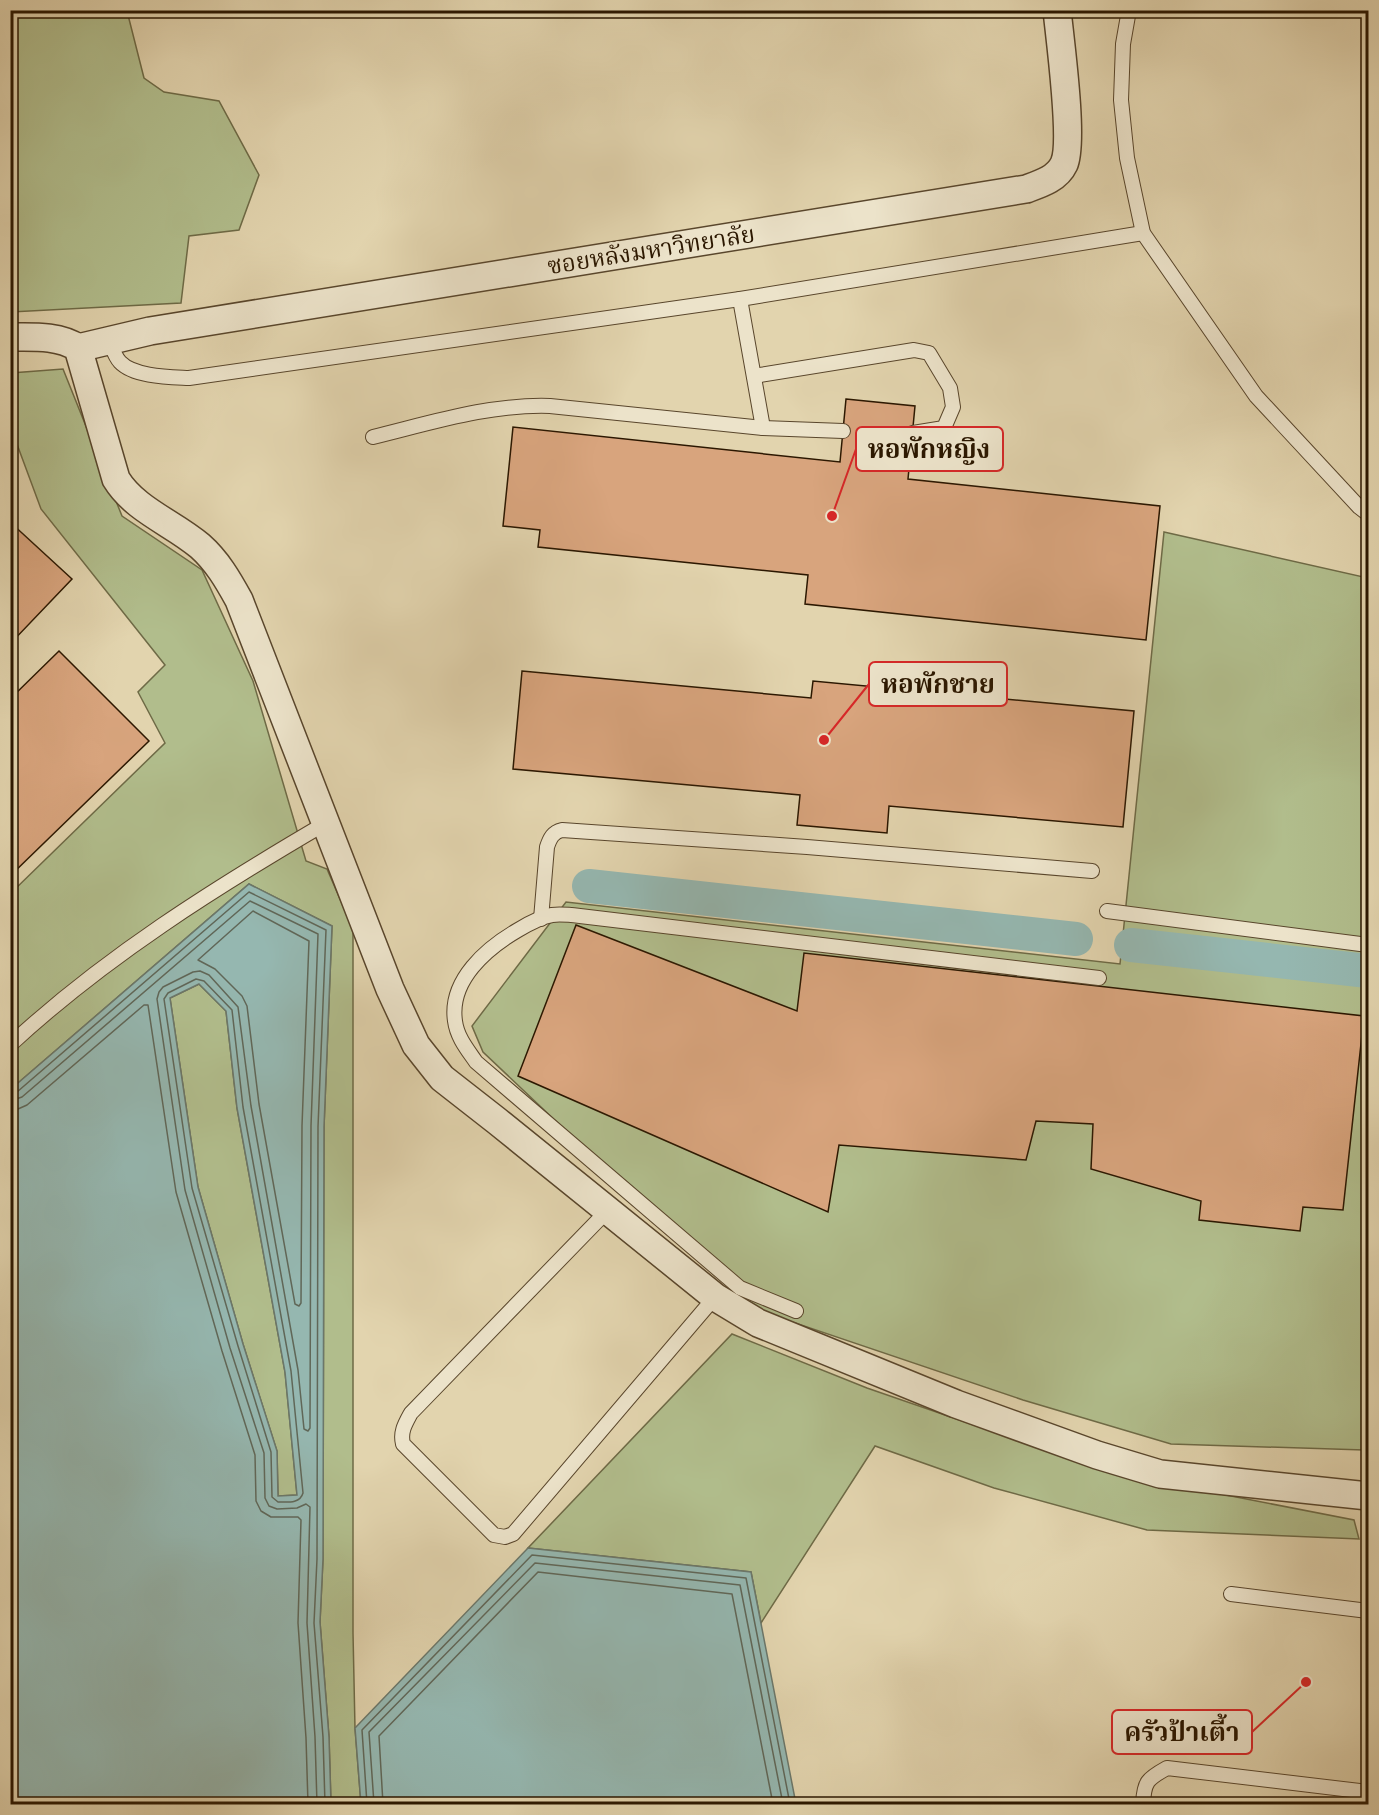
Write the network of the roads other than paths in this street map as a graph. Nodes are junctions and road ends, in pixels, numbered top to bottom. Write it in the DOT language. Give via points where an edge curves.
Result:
graph roads {
  1 [pos="1057,10"];
  2 [pos="1129,10"];
  3 [pos="1143,233"];
  4 [pos="740,299"];
  5 [pos="10,337"];
  6 [pos="109,340"];
  7 [pos="67,344"];
  8 [pos="754,376"];
  9 [pos="763,428"];
  10 [pos="843,431"];
  11 [pos="913,433"];
  12 [pos="373,437"];
  13 [pos="1368,514"];
  14 [pos="326,823"];
  15 [pos="1092,871"];
  16 [pos="1107,911"];
  17 [pos="541,919"];
  18 [pos="1368,945"];
  19 [pos="1099,978"];
  20 [pos="10,1045"];
  21 [pos="608,1210"];
  22 [pos="715,1297"];
  23 [pos="796,1311"];
  24 [pos="1368,1496"];
  25 [pos="1231,1594"];
  26 [pos="1368,1611"];
  27 [pos="1368,1792"];
  28 [pos="1143,1804"];
  1 -- 6 [label="street, ซอยหลังมหาวิทยาลัย" via="1067,133 1065,162 1051,178 1026,189"];
  2 -- 3 [label="lane" via="1121,100 1127,158"];
  3 -- 4 [label="lane"];
  3 -- 13 [label="lane" via="1256,396"];
  4 -- 6 [label="lane" via="189,378 160,377 120,363"];
  4 -- 8 [label="lane"];
  5 -- 7 [label="street, ซอยหลังมหาวิทยาลัย"];
  6 -- 7 [label="street, ซอยหลังมหาวิทยาลัย"];
  7 -- 14 [label="street" via="124,492 201,547 221,569 239,600"];
  8 -- 9 [label="lane"];
  8 -- 11 [label="lane" via="914,350 929,353 950,388 953,407 944,428"];
  9 -- 10 [label="lane"];
  9 -- 12 [label="lane" via="527,405 483,410"];
  14 -- 20 [label="lane" via="232,878 123,952"];
  14 -- 21 [label="street" via="390,989 424,1057 442,1078"];
  15 -- 17 [label="lane" via="562,830 550,838 547,847"];
  16 -- 18 [label="lane"];
  17 -- 19 [label="lane" via="552,915 580,916"];
  17 -- 23 [label="lane" via="492,947 473,965 455,1006 461,1041 476,1062 740,1288"];
  21 -- 22 [label="street"];
  21 -- 22 [label="lane" via="411,1413 404,1426 404,1444 494,1534 513,1534"];
  22 -- 24 [label="street" via="758,1323 819,1349 1097,1455 1160,1474"];
  25 -- 26 [label="lane"];
  27 -- 28 [label="lane" via="1167,1768 1144,1786"];
}
